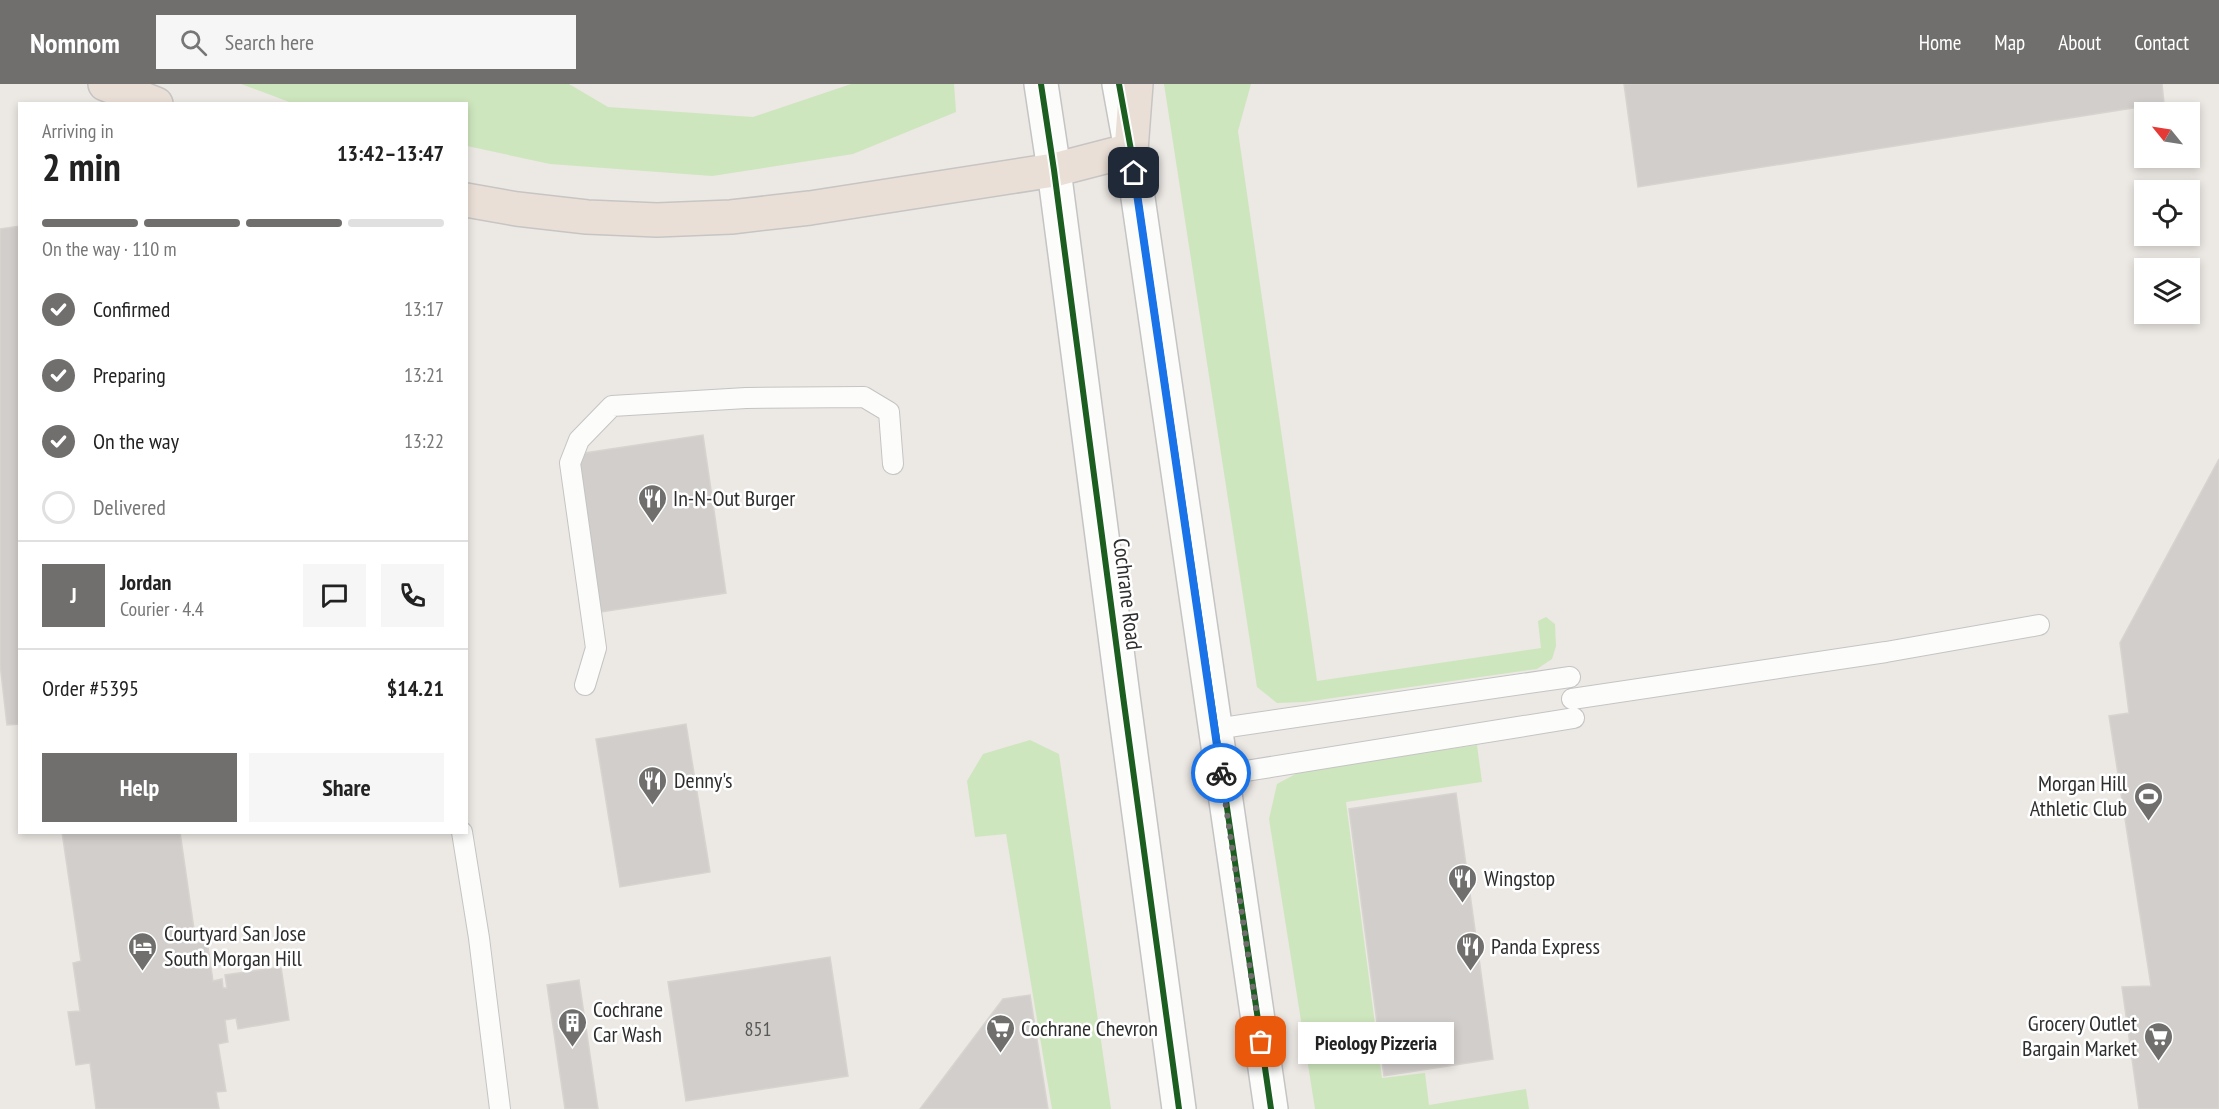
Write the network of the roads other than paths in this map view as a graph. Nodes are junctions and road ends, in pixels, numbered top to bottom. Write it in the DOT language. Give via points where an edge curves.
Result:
graph roads {
  1 [pos="105,84"];
  2 [pos="1041,84"];
  3 [pos="1119,84"];
  4 [pos="1136,84"];
  5 [pos="151,102"];
  6 [pos="1131,150"];
  7 [pos="1054,170"];
  8 [pos="468,200"];
  9 [pos="893,464"];
  10 [pos="2039,625"];
  11 [pos="1570,677"];
  12 [pos="585,685"];
  13 [pos="1215,729"];
  14 [pos="1221,775"];
  15 [pos="462,834"];
  16 [pos="500,1109"];
  17 [pos="1179,1109"];
  18 [pos="1271,1109"];
  1 -- 5 [label="highway"];
  2 -- 7 [label="main road, Cochrane Road"];
  3 -- 6 [label="main road"];
  4 -- 6 [label="highway"];
  6 -- 7 [label="highway"];
  6 -- 13 [label="main road"];
  7 -- 8 [label="highway" via="731,217 587,217"];
  7 -- 17 [label="main road, Cochrane Road"];
  9 -- 12 [label="lane" via="889,412 864,397 746,398 612,406 579,441 570,463 596,648"];
  10 -- 14 [label="lane"];
  11 -- 13 [label="lane"];
  13 -- 14 [label="main road"];
  14 -- 18 [label="main road"];
  15 -- 16 [label="lane"];
}
